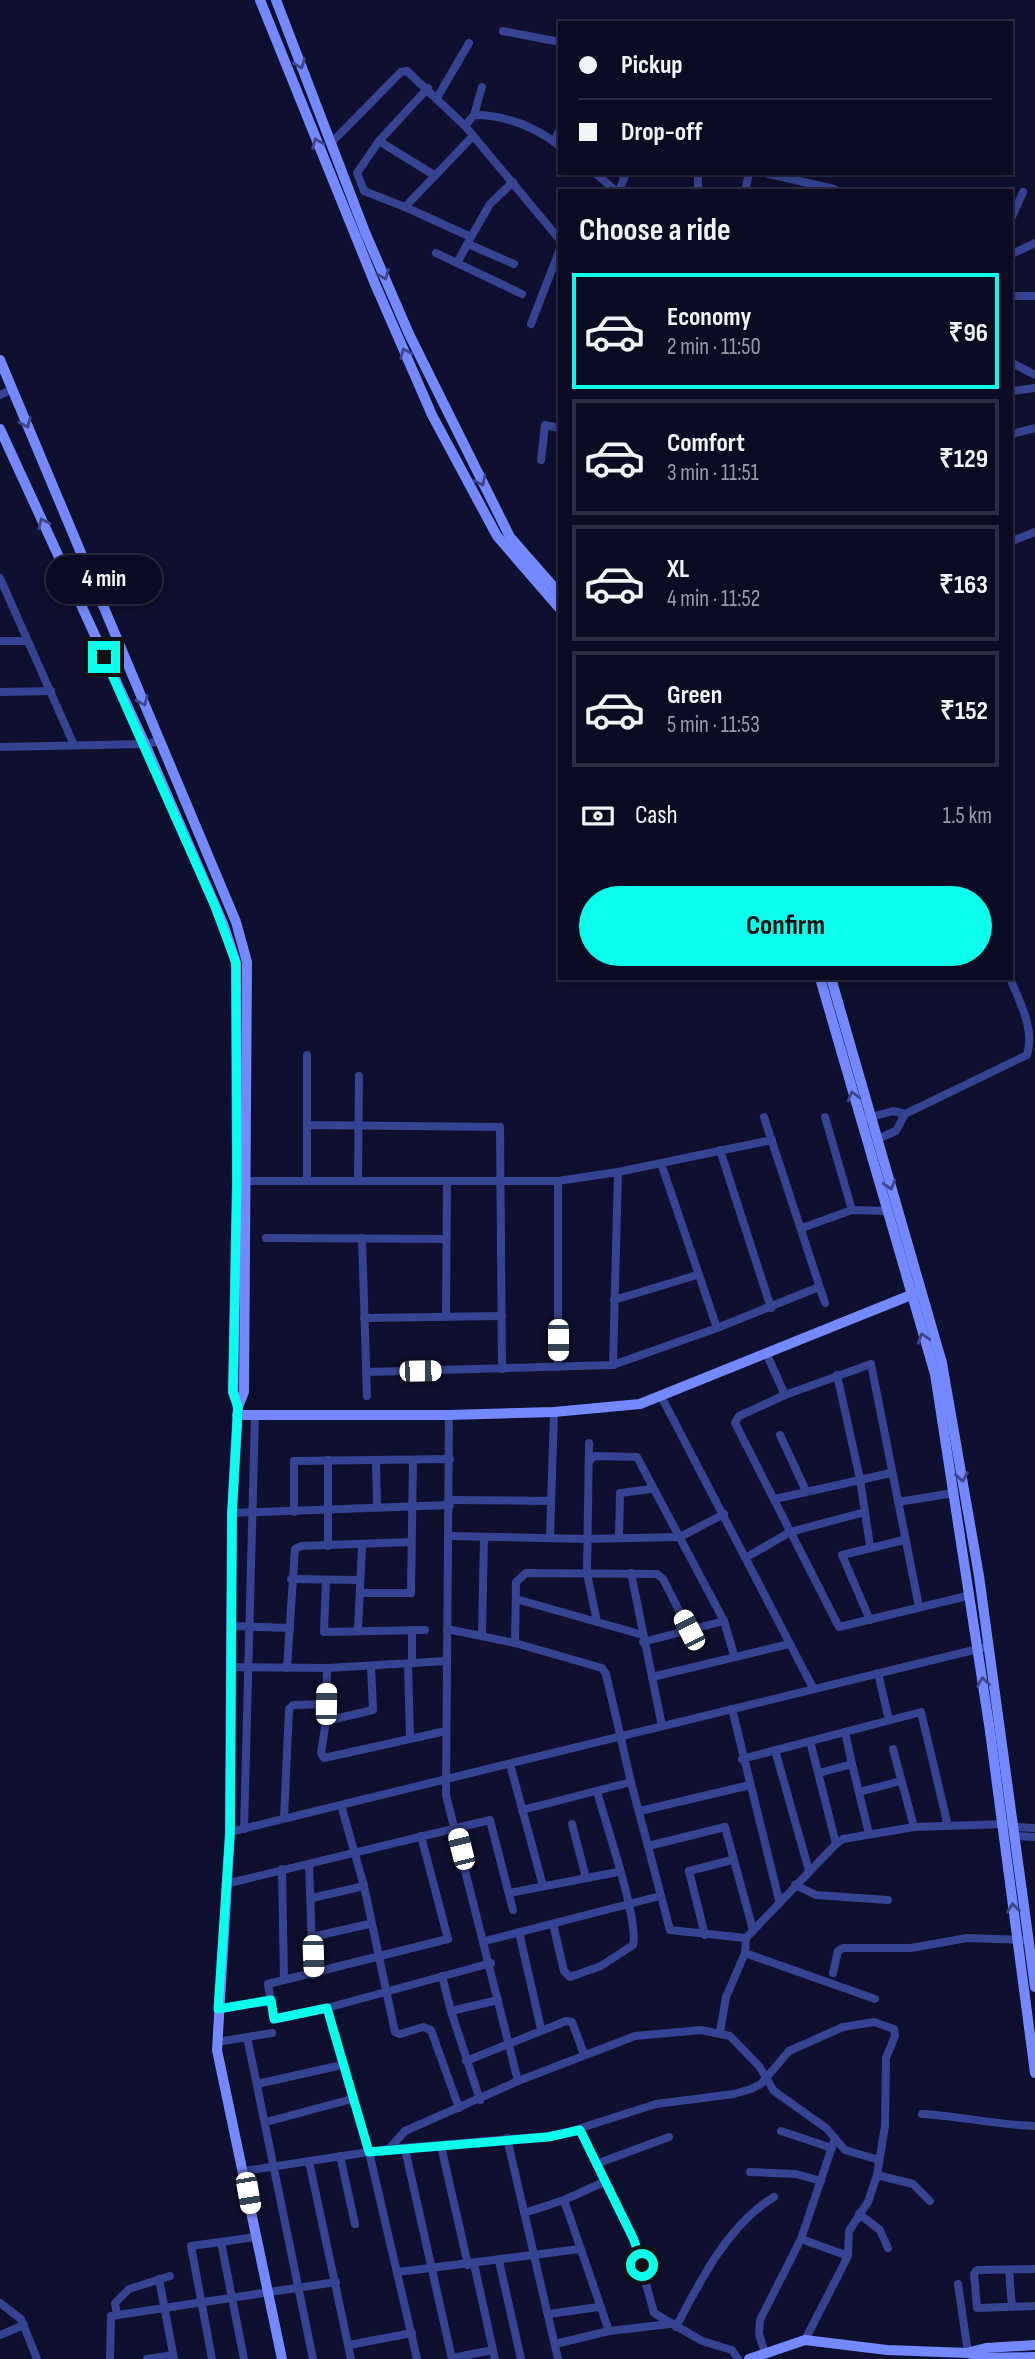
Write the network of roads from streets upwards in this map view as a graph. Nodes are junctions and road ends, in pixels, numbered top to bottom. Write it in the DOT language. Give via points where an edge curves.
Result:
graph roads {
  1 [pos="260,0"];
  2 [pos="276,0"];
  3 [pos="503,30"];
  4 [pos="558,42"];
  5 [pos="469,43"];
  6 [pos="482,87"];
  7 [pos="428,88"];
  8 [pos="437,97"];
  9 [pos="474,115"];
  10 [pos="465,126"];
  11 [pos="472,137"];
  12 [pos="379,141"];
  13 [pos="331,143"];
  14 [pos="557,144"];
  15 [pos="434,175"];
  16 [pos="598,175"];
  17 [pos="772,175"];
  18 [pos="788,180"];
  19 [pos="513,182"];
  20 [pos="615,189"];
  21 [pos="788,189"];
  22 [pos="829,189"];
  23 [pos="1023,192"];
  24 [pos="348,205"];
  25 [pos="405,207"];
  26 [pos="1013,215"];
  27 [pos="558,238"];
  28 [pos="469,241"];
  29 [pos="1035,243"];
  30 [pos="436,253"];
  31 [pos="558,254"];
  32 [pos="1013,254"];
  33 [pos="457,263"];
  34 [pos="514,264"];
  35 [pos="522,293"];
  36 [pos="1013,296"];
  37 [pos="1035,296"];
  38 [pos="531,324"];
  39 [pos="0,360"];
  40 [pos="1013,364"];
  41 [pos="1035,375"];
  42 [pos="1035,388"];
  43 [pos="12,390"];
  44 [pos="1013,391"];
  45 [pos="0,395"];
  46 [pos="558,428"];
  47 [pos="1035,428"];
  48 [pos="0,429"];
  49 [pos="1013,434"];
  50 [pos="541,460"];
  51 [pos="1035,531"];
  52 [pos="1013,540"];
  53 [pos="0,578"];
  54 [pos="558,592"];
  55 [pos="558,607"];
  56 [pos="0,641"];
  57 [pos="26,641"];
  58 [pos="51,691"];
  59 [pos="0,692"];
  60 [pos="160,740"];
  61 [pos="145,744"];
  62 [pos="74,745"];
  63 [pos="0,747"];
  64 [pos="821,980"];
  65 [pos="831,980"];
  66 [pos="1011,980"];
  67 [pos="307,1055"];
  68 [pos="359,1076"];
  69 [pos="905,1114"];
  70 [pos="764,1117"];
  71 [pos="825,1117"];
  72 [pos="865,1119"];
  73 [pos="307,1125"];
  74 [pos="359,1125"];
  75 [pos="772,1140"];
  76 [pos="871,1141"];
  77 [pos="720,1150"];
  78 [pos="661,1163"];
  79 [pos="618,1172"];
  80 [pos="307,1180"];
  81 [pos="247,1181"];
  82 [pos="358,1181"];
  83 [pos="558,1181"];
  84 [pos="447,1182"];
  85 [pos="503,1182"];
  86 [pos="852,1210"];
  87 [pos="886,1211"];
  88 [pos="802,1228"];
  89 [pos="266,1238"];
  90 [pos="362,1238"];
  91 [pos="446,1239"];
  92 [pos="697,1275"];
  93 [pos="819,1287"];
  94 [pos="921,1292"];
  95 [pos="909,1296"];
  96 [pos="614,1300"];
  97 [pos="825,1303"];
  98 [pos="771,1308"];
  99 [pos="446,1316"];
  100 [pos="502,1316"];
  101 [pos="364,1318"];
  102 [pos="717,1328"];
  103 [pos="767,1355"];
  104 [pos="613,1365"];
  105 [pos="558,1367"];
  106 [pos="502,1369"];
  107 [pos="366,1372"];
  108 [pos="837,1375"];
  109 [pos="785,1395"];
  110 [pos="367,1396"];
  111 [pos="662,1398"];
  112 [pos="237,1411"];
  113 [pos="554,1412"];
  114 [pos="255,1415"];
  115 [pos="449,1415"];
  116 [pos="780,1435"];
  117 [pos="589,1443"];
  118 [pos="450,1459"];
  119 [pos="328,1460"];
  120 [pos="376,1460"];
  121 [pos="413,1460"];
  122 [pos="589,1461"];
  123 [pos="891,1473"];
  124 [pos="860,1479"];
  125 [pos="652,1489"];
  126 [pos="806,1491"];
  127 [pos="954,1493"];
  128 [pos="775,1499"];
  129 [pos="551,1501"];
  130 [pos="450,1502"];
  131 [pos="898,1503"];
  132 [pos="413,1504"];
  133 [pos="377,1507"];
  134 [pos="328,1510"];
  135 [pos="294,1512"];
  136 [pos="865,1512"];
  137 [pos="232,1513"];
  138 [pos="252,1513"];
  139 [pos="724,1514"];
  140 [pos="790,1532"];
  141 [pos="450,1536"];
  142 [pos="484,1536"];
  143 [pos="680,1537"];
  144 [pos="550,1538"];
  145 [pos="619,1538"];
  146 [pos="586,1539"];
  147 [pos="905,1540"];
  148 [pos="411,1542"];
  149 [pos="362,1545"];
  150 [pos="328,1546"];
  151 [pos="870,1546"];
  152 [pos="747,1557"];
  153 [pos="587,1573"];
  154 [pos="631,1573"];
  155 [pos="291,1579"];
  156 [pos="326,1580"];
  157 [pos="360,1580"];
  158 [pos="360,1593"];
  159 [pos="967,1596"];
  160 [pos="516,1599"];
  161 [pos="919,1607"];
  162 [pos="870,1620"];
  163 [pos="724,1621"];
  164 [pos="597,1622"];
  165 [pos="232,1626"];
  166 [pos="250,1627"];
  167 [pos="290,1628"];
  168 [pos="447,1629"];
  169 [pos="412,1630"];
  170 [pos="425,1630"];
  171 [pos="689,1630"];
  172 [pos="358,1631"];
  173 [pos="482,1636"];
  174 [pos="643,1638"];
  175 [pos="515,1643"];
  176 [pos="789,1644"];
  177 [pos="983,1647"];
  178 [pos="734,1655"];
  179 [pos="447,1661"];
  180 [pos="410,1664"];
  181 [pos="371,1666"];
  182 [pos="231,1668"];
  183 [pos="248,1668"];
  184 [pos="287,1668"];
  185 [pos="327,1668"];
  186 [pos="878,1673"];
  187 [pos="652,1677"];
  188 [pos="813,1688"];
  189 [pos="326,1704"];
  190 [pos="732,1709"];
  191 [pos="889,1720"];
  192 [pos="326,1721"];
  193 [pos="662,1726"];
  194 [pos="446,1731"];
  195 [pos="845,1732"];
  196 [pos="620,1736"];
  197 [pos="410,1737"];
  198 [pos="810,1741"];
  199 [pos="893,1749"];
  200 [pos="775,1750"];
  201 [pos="742,1759"];
  202 [pos="510,1764"];
  203 [pos="852,1764"];
  204 [pos="818,1773"];
  205 [pos="445,1779"];
  206 [pos="901,1781"];
  207 [pos="631,1782"];
  208 [pos="750,1784"];
  209 [pos="597,1791"];
  210 [pos="859,1792"];
  211 [pos="341,1805"];
  212 [pos="522,1810"];
  213 [pos="640,1811"];
  214 [pos="284,1818"];
  215 [pos="572,1824"];
  216 [pos="455,1826"];
  217 [pos="948,1826"];
  218 [pos="914,1827"];
  219 [pos="1011,1827"];
  220 [pos="1035,1828"];
  221 [pos="244,1829"];
  222 [pos="230,1832"];
  223 [pos="869,1834"];
  224 [pos="421,1836"];
  225 [pos="1035,1837"];
  226 [pos="836,1844"];
  227 [pos="648,1846"];
  228 [pos="355,1851"];
  229 [pos="732,1860"];
  230 [pos="309,1864"];
  231 [pos="282,1869"];
  232 [pos="809,1871"];
  233 [pos="618,1872"];
  234 [pos="586,1878"];
  235 [pos="225,1884"];
  236 [pos="794,1885"];
  237 [pos="364,1886"];
  238 [pos="543,1886"];
  239 [pos="509,1893"];
  240 [pos="660,1896"];
  241 [pos="312,1898"];
  242 [pos="779,1900"];
  243 [pos="888,1900"];
  244 [pos="630,1906"];
  245 [pos="513,1910"];
  246 [pos="369,1924"];
  247 [pos="553,1924"];
  248 [pos="753,1930"];
  249 [pos="519,1932"];
  250 [pos="705,1935"];
  251 [pos="312,1937"];
  252 [pos="746,1938"];
  253 [pos="1023,1940"];
  254 [pos="485,1941"];
  255 [pos="745,1953"];
  256 [pos="378,1958"];
  257 [pos="491,1963"];
  258 [pos="1034,1970"];
  259 [pos="1020,1971"];
  260 [pos="833,1973"];
  261 [pos="313,1975"];
  262 [pos="442,1976"];
  263 [pos="284,1980"];
  264 [pos="1035,1987"];
  265 [pos="388,1990"];
  266 [pos="875,1999"];
  267 [pos="271,2000"];
  268 [pos="498,2000"];
  269 [pos="327,2008"];
  270 [pos="218,2009"];
  271 [pos="451,2011"];
  272 [pos="541,2029"];
  273 [pos="720,2032"];
  274 [pos="272,2033"];
  275 [pos="247,2037"];
  276 [pos="217,2042"];
  277 [pos="507,2043"];
  278 [pos="1033,2043"];
  279 [pos="584,2054"];
  280 [pos="466,2061"];
  281 [pos="342,2066"];
  282 [pos="1035,2073"];
  283 [pos="766,2078"];
  284 [pos="519,2081"];
  285 [pos="257,2084"];
  286 [pos="352,2099"];
  287 [pos="480,2100"];
  288 [pos="459,2108"];
  289 [pos="922,2114"];
  290 [pos="265,2122"];
  291 [pos="1035,2126"];
  292 [pos="580,2130"];
  293 [pos="781,2131"];
  294 [pos="669,2137"];
  295 [pos="507,2138"];
  296 [pos="835,2138"];
  297 [pos="441,2146"];
  298 [pos="832,2148"];
  299 [pos="389,2149"];
  300 [pos="405,2149"];
  301 [pos="369,2152"];
  302 [pos="340,2156"];
  303 [pos="879,2160"];
  304 [pos="309,2161"];
  305 [pos="596,2164"];
  306 [pos="275,2166"];
  307 [pos="244,2171"];
  308 [pos="750,2172"];
  309 [pos="877,2175"];
  310 [pos="604,2182"];
  311 [pos="821,2182"];
  312 [pos="774,2197"];
  313 [pos="565,2200"];
  314 [pos="930,2201"];
  315 [pos="524,2213"];
  316 [pos="859,2214"];
  317 [pos="355,2224"];
  318 [pos="256,2236"];
  319 [pos="801,2239"];
  320 [pos="221,2242"];
  321 [pos="888,2248"];
  322 [pos="580,2249"];
  323 [pos="534,2255"];
  324 [pos="848,2256"];
  325 [pos="499,2261"];
  326 [pos="471,2264"];
  327 [pos="432,2268"];
  328 [pos="1035,2269"];
  329 [pos="1009,2270"];
  330 [pos="398,2272"];
  331 [pos="170,2276"];
  332 [pos="159,2279"];
  333 [pos="336,2281"];
  334 [pos="958,2284"];
  335 [pos="298,2288"];
  336 [pos="268,2293"];
  337 [pos="232,2298"];
  338 [pos="0,2303"];
  339 [pos="201,2303"];
  340 [pos="1035,2306"];
  341 [pos="599,2307"];
  342 [pos="1012,2307"];
  343 [pos="164,2310"];
  344 [pos="548,2314"];
  345 [pos="117,2315"];
  346 [pos="24,2325"];
  347 [pos="673,2326"];
  348 [pos="609,2331"];
  349 [pos="412,2333"];
  350 [pos="0,2335"];
  351 [pos="805,2340"];
  352 [pos="555,2344"];
  353 [pos="1035,2344"];
  354 [pos="349,2346"];
  355 [pos="1012,2346"];
  356 [pos="765,2353"];
  357 [pos="968,2353"];
  358 [pos="494,2355"];
  359 [pos="174,2357"];
  360 [pos="1035,2357"];
  361 [pos="37,2359"];
  362 [pos="110,2359"];
  363 [pos="147,2359"];
  364 [pos="212,2359"];
  365 [pos="244,2359"];
  366 [pos="282,2359"];
  367 [pos="313,2359"];
  368 [pos="351,2359"];
  369 [pos="417,2359"];
  370 [pos="452,2359"];
  371 [pos="521,2359"];
  372 [pos="558,2359"];
  373 [pos="738,2359"];
  374 [pos="750,2359"];
  375 [pos="1012,2359"];
  24 -- 1 [label="street, one-way"];
  2 -- 13 [label="street, one-way"];
  3 -- 4 [label="street"];
  5 -- 8 [label="street"];
  6 -- 9 [label="street"];
  7 -- 8 [label="street"];
  7 -- 12 [label="street"];
  7 -- 13 [label="street" via="409,72 401,72"];
  8 -- 10 [label="street"];
  9 -- 10 [label="street"];
  9 -- 14 [label="street" via="496,115 541,131"];
  10 -- 11 [label="street"];
  11 -- 15 [label="street"];
  11 -- 19 [label="street"];
  12 -- 15 [label="street"];
  12 -- 25 [label="street" via="358,170 362,189"];
  13 -- 24 [label="street"];
  15 -- 25 [label="street"];
  16 -- 20 [label="street"];
  17 -- 18 [label="street"];
  18 -- 21 [label="street"];
  18 -- 22 [label="street"];
  19 -- 27 [label="street"];
  19 -- 28 [label="street" via="490,204"];
  23 -- 26 [label="street"];
  24 -- 54 [label="street, one-way" via="510,537"];
  55 -- 24 [label="street, one-way" via="498,536 432,415"];
  25 -- 28 [label="street"];
  28 -- 33 [label="street"];
  28 -- 34 [label="street"];
  29 -- 32 [label="street"];
  30 -- 33 [label="street"];
  31 -- 38 [label="street"];
  33 -- 35 [label="street"];
  36 -- 37 [label="street"];
  39 -- 43 [label="street"];
  40 -- 41 [label="street"];
  42 -- 44 [label="street"];
  43 -- 45 [label="street"];
  43 -- 60 [label="street, one-way"];
  46 -- 50 [label="street" via="545,425"];
  47 -- 49 [label="street"];
  61 -- 48 [label="street, one-way"];
  51 -- 52 [label="street"];
  53 -- 57 [label="street"];
  56 -- 57 [label="street"];
  57 -- 58 [label="street"];
  58 -- 59 [label="street"];
  58 -- 62 [label="street"];
  60 -- 61 [label="street"];
  60 -- 81 [label="street" via="245,949"];
  61 -- 62 [label="street"];
  61 -- 112 [label="street" via="236,963 233,1392"];
  62 -- 63 [label="street"];
  72 -- 64 [label="street, one-way"];
  65 -- 72 [label="street"];
  66 -- 69 [label="street" via="1031,1031 1027,1055"];
  67 -- 73 [label="street"];
  68 -- 74 [label="street"];
  69 -- 72 [label="street" via="893,1111"];
  69 -- 76 [label="street" via="896,1131"];
  70 -- 75 [label="street"];
  71 -- 86 [label="street"];
  72 -- 76 [label="street"];
  73 -- 74 [label="street"];
  73 -- 80 [label="street"];
  74 -- 82 [label="street"];
  74 -- 85 [label="street" via="500,1126"];
  75 -- 77 [label="street"];
  75 -- 88 [label="street"];
  76 -- 87 [label="street"];
  76 -- 94 [label="street, one-way"];
  77 -- 78 [label="street"];
  77 -- 98 [label="street"];
  78 -- 79 [label="street"];
  78 -- 92 [label="street"];
  79 -- 83 [label="street"];
  79 -- 96 [label="street"];
  80 -- 81 [label="street"];
  80 -- 82 [label="street"];
  81 -- 112 [label="street" via="244,1392"];
  82 -- 84 [label="street"];
  83 -- 85 [label="street"];
  83 -- 105 [label="street"];
  84 -- 85 [label="street"];
  84 -- 91 [label="street"];
  85 -- 100 [label="street"];
  86 -- 87 [label="street"];
  86 -- 88 [label="street"];
  87 -- 95 [label="street"];
  88 -- 93 [label="street"];
  89 -- 90 [label="street"];
  90 -- 91 [label="street"];
  90 -- 101 [label="street"];
  91 -- 99 [label="street"];
  92 -- 96 [label="street"];
  92 -- 102 [label="street"];
  93 -- 97 [label="street"];
  93 -- 98 [label="street"];
  94 -- 95 [label="street"];
  94 -- 177 [label="street, one-way" via="942,1363"];
  95 -- 103 [label="street"];
  127 -- 95 [label="street, one-way" via="935,1374"];
  96 -- 104 [label="street"];
  98 -- 102 [label="street"];
  99 -- 100 [label="street"];
  99 -- 101 [label="street"];
  100 -- 106 [label="street"];
  101 -- 107 [label="street"];
  102 -- 104 [label="street"];
  103 -- 109 [label="street"];
  103 -- 111 [label="street"];
  104 -- 105 [label="street"];
  105 -- 106 [label="street"];
  106 -- 107 [label="street"];
  107 -- 110 [label="street"];
  108 -- 109 [label="street"];
  108 -- 123 [label="street" via="871,1364"];
  108 -- 124 [label="street"];
  109 -- 128 [label="street" via="739,1416 735,1423"];
  111 -- 113 [label="street" via="617,1408"];
  111 -- 139 [label="street"];
  112 -- 114 [label="street"];
  112 -- 137 [label="street"];
  113 -- 115 [label="street"];
  113 -- 129 [label="street"];
  114 -- 115 [label="street"];
  114 -- 138 [label="street"];
  115 -- 118 [label="street"];
  116 -- 126 [label="street"];
  117 -- 122 [label="street"];
  118 -- 121 [label="street"];
  118 -- 130 [label="street"];
  119 -- 120 [label="street"];
  119 -- 134 [label="street"];
  119 -- 135 [label="street" via="293,1461"];
  120 -- 121 [label="street"];
  120 -- 133 [label="street"];
  121 -- 132 [label="street"];
  122 -- 125 [label="street" via="595,1456 637,1457"];
  122 -- 146 [label="street"];
  123 -- 124 [label="street"];
  123 -- 131 [label="street"];
  124 -- 126 [label="street"];
  124 -- 136 [label="street"];
  125 -- 143 [label="street"];
  125 -- 145 [label="street" via="620,1493"];
  126 -- 128 [label="street"];
  127 -- 131 [label="street"];
  127 -- 159 [label="street"];
  128 -- 140 [label="street"];
  129 -- 130 [label="street"];
  129 -- 144 [label="street"];
  130 -- 132 [label="street"];
  130 -- 141 [label="street"];
  131 -- 147 [label="street"];
  132 -- 133 [label="street"];
  132 -- 148 [label="street"];
  133 -- 134 [label="street"];
  134 -- 135 [label="street"];
  134 -- 150 [label="street"];
  135 -- 138 [label="street"];
  136 -- 140 [label="street"];
  136 -- 151 [label="street"];
  137 -- 138 [label="street"];
  137 -- 165 [label="street"];
  138 -- 166 [label="street"];
  139 -- 143 [label="street"];
  139 -- 152 [label="street"];
  140 -- 152 [label="street"];
  140 -- 162 [label="street" via="839,1627"];
  141 -- 142 [label="street"];
  141 -- 168 [label="street"];
  142 -- 144 [label="street"];
  142 -- 173 [label="street"];
  143 -- 145 [label="street"];
  143 -- 163 [label="street"];
  144 -- 146 [label="street"];
  145 -- 146 [label="street"];
  146 -- 153 [label="street"];
  147 -- 151 [label="street"];
  147 -- 161 [label="street"];
  148 -- 149 [label="street"];
  148 -- 158 [label="street" via="411,1593"];
  149 -- 150 [label="street"];
  149 -- 157 [label="street"];
  150 -- 155 [label="street" via="295,1549"];
  151 -- 162 [label="street" via="842,1555"];
  152 -- 176 [label="street"];
  153 -- 154 [label="street"];
  153 -- 160 [label="street" via="526,1573 516,1582"];
  153 -- 164 [label="street"];
  154 -- 171 [label="street" via="660,1576"];
  154 -- 174 [label="street"];
  155 -- 156 [label="street"];
  155 -- 167 [label="street"];
  156 -- 157 [label="street"];
  156 -- 172 [label="street" via="324,1632"];
  157 -- 158 [label="street"];
  158 -- 172 [label="street"];
  159 -- 161 [label="street"];
  159 -- 177 [label="street"];
  160 -- 164 [label="street"];
  160 -- 175 [label="street"];
  161 -- 162 [label="street"];
  163 -- 171 [label="street"];
  163 -- 178 [label="street"];
  164 -- 174 [label="street"];
  165 -- 166 [label="street"];
  165 -- 182 [label="street"];
  166 -- 167 [label="street"];
  166 -- 183 [label="street"];
  167 -- 184 [label="street"];
  168 -- 173 [label="street"];
  168 -- 179 [label="street"];
  169 -- 170 [label="street"];
  169 -- 172 [label="street"];
  169 -- 180 [label="street"];
  171 -- 174 [label="street"];
  173 -- 175 [label="street"];
  174 -- 187 [label="street"];
  175 -- 196 [label="street" via="602,1668"];
  176 -- 178 [label="street"];
  176 -- 188 [label="street"];
  177 -- 186 [label="street"];
  177 -- 219 [label="street"];
  178 -- 187 [label="street"];
  179 -- 180 [label="street"];
  179 -- 194 [label="street"];
  180 -- 181 [label="street"];
  180 -- 197 [label="street"];
  181 -- 185 [label="street"];
  181 -- 192 [label="street" via="373,1710"];
  182 -- 183 [label="street"];
  182 -- 222 [label="street"];
  183 -- 184 [label="street"];
  183 -- 221 [label="street"];
  184 -- 185 [label="street"];
  185 -- 189 [label="street"];
  186 -- 188 [label="street"];
  186 -- 191 [label="street"];
  187 -- 193 [label="street"];
  188 -- 190 [label="street"];
  189 -- 192 [label="street"];
  189 -- 214 [label="street" via="289,1709"];
  190 -- 193 [label="street"];
  190 -- 201 [label="street"];
  191 -- 195 [label="street"];
  191 -- 217 [label="street" via="921,1712"];
  192 -- 197 [label="street" via="324,1758"];
  193 -- 196 [label="street"];
  194 -- 197 [label="street"];
  194 -- 205 [label="street"];
  195 -- 198 [label="street"];
  195 -- 203 [label="street"];
  196 -- 202 [label="street"];
  196 -- 207 [label="street"];
  198 -- 200 [label="street"];
  198 -- 204 [label="street"];
  199 -- 206 [label="street"];
  200 -- 201 [label="street"];
  200 -- 232 [label="street"];
  201 -- 208 [label="street"];
  202 -- 205 [label="street"];
  202 -- 212 [label="street"];
  203 -- 204 [label="street"];
  203 -- 210 [label="street"];
  204 -- 226 [label="street"];
  205 -- 211 [label="street"];
  205 -- 216 [label="street"];
  206 -- 210 [label="street"];
  206 -- 218 [label="street"];
  207 -- 209 [label="street"];
  207 -- 213 [label="street"];
  208 -- 213 [label="street"];
  208 -- 242 [label="street"];
  209 -- 212 [label="street"];
  209 -- 233 [label="street"];
  210 -- 223 [label="street"];
  211 -- 214 [label="street"];
  211 -- 228 [label="street"];
  212 -- 238 [label="street"];
  213 -- 227 [label="street"];
  214 -- 221 [label="street"];
  215 -- 234 [label="street"];
  216 -- 224 [label="street"];
  216 -- 239 [label="street" via="490,1820"];
  216 -- 254 [label="street"];
  217 -- 218 [label="street"];
  217 -- 219 [label="street"];
  218 -- 223 [label="street"];
  219 -- 220 [label="street"];
  219 -- 225 [label="street"];
  219 -- 253 [label="street"];
  253 -- 219 [label="street, one-way"];
  221 -- 222 [label="street"];
  222 -- 235 [label="street"];
  223 -- 226 [label="street"];
  224 -- 228 [label="street"];
  224 -- 256 [label="street" via="448,1939"];
  226 -- 232 [label="street"];
  227 -- 229 [label="street" via="725,1827"];
  227 -- 240 [label="street"];
  228 -- 230 [label="street"];
  228 -- 237 [label="street"];
  229 -- 248 [label="street"];
  229 -- 250 [label="street" via="689,1871"];
  230 -- 231 [label="street"];
  230 -- 241 [label="street"];
  231 -- 235 [label="street"];
  231 -- 263 [label="street"];
  232 -- 236 [label="street"];
  233 -- 234 [label="street"];
  233 -- 244 [label="street"];
  234 -- 238 [label="street"];
  235 -- 270 [label="street"];
  236 -- 242 [label="street"];
  236 -- 243 [label="street" via="816,1895"];
  237 -- 241 [label="street"];
  237 -- 246 [label="street"];
  238 -- 239 [label="street"];
  239 -- 245 [label="street"];
  240 -- 244 [label="street"];
  240 -- 250 [label="street" via="670,1930"];
  241 -- 251 [label="street"];
  242 -- 248 [label="street"];
  244 -- 247 [label="street"];
  244 -- 247 [label="street" via="633,1945 601,1966 570,1977 564,1971"];
  246 -- 251 [label="street"];
  246 -- 256 [label="street"];
  247 -- 249 [label="street"];
  248 -- 252 [label="street"];
  249 -- 254 [label="street"];
  249 -- 272 [label="street"];
  250 -- 252 [label="street"];
  251 -- 261 [label="street"];
  252 -- 255 [label="street"];
  253 -- 258 [label="street"];
  253 -- 259 [label="street"];
  253 -- 260 [label="street" via="967,1938 911,1948 843,1948 838,1951"];
  254 -- 257 [label="street"];
  255 -- 266 [label="street"];
  255 -- 273 [label="street" via="726,1997"];
  256 -- 261 [label="street"];
  256 -- 265 [label="street"];
  257 -- 262 [label="street"];
  257 -- 268 [label="street"];
  258 -- 259 [label="street"];
  258 -- 264 [label="street"];
  259 -- 278 [label="street"];
  261 -- 263 [label="street"];
  262 -- 265 [label="street"];
  262 -- 271 [label="street"];
  263 -- 267 [label="street" via="268,1984"];
  265 -- 269 [label="street"];
  265 -- 288 [label="street" via="397,2034 423,2027 431,2030"];
  267 -- 269 [label="street" via="274,2019"];
  267 -- 270 [label="street"];
  268 -- 271 [label="street"];
  268 -- 277 [label="street"];
  269 -- 281 [label="street"];
  270 -- 276 [label="street"];
  271 -- 280 [label="street"];
  272 -- 277 [label="street"];
  272 -- 279 [label="street" via="572,2022"];
  273 -- 279 [label="street" via="635,2036"];
  273 -- 283 [label="street" via="738,2043"];
  274 -- 275 [label="street"];
  275 -- 276 [label="street"];
  275 -- 285 [label="street"];
  276 -- 307 [label="street"];
  277 -- 280 [label="street"];
  277 -- 284 [label="street"];
  278 -- 282 [label="street"];
  279 -- 284 [label="street"];
  280 -- 287 [label="street"];
  281 -- 285 [label="street"];
  281 -- 286 [label="street"];
  283 -- 292 [label="street" via="734,2094 656,2104"];
  283 -- 296 [label="street" via="774,2091"];
  283 -- 303 [label="street" via="789,2051 812,2038 864,2022 891,2027 895,2036 886,2058 885,2126"];
  284 -- 287 [label="street"];
  285 -- 290 [label="street"];
  286 -- 290 [label="street"];
  286 -- 301 [label="street"];
  287 -- 288 [label="street"];
  288 -- 299 [label="street" via="405,2131"];
  289 -- 291 [label="street"];
  290 -- 306 [label="street"];
  292 -- 295 [label="street"];
  292 -- 305 [label="street"];
  293 -- 298 [label="street"];
  294 -- 305 [label="street"];
  295 -- 297 [label="street"];
  295 -- 315 [label="street"];
  296 -- 298 [label="street"];
  296 -- 303 [label="street" via="845,2150"];
  297 -- 300 [label="street"];
  297 -- 326 [label="street"];
  298 -- 311 [label="street"];
  299 -- 300 [label="street"];
  299 -- 301 [label="street"];
  300 -- 327 [label="street"];
  301 -- 302 [label="street"];
  301 -- 330 [label="street"];
  302 -- 304 [label="street"];
  302 -- 317 [label="street"];
  303 -- 309 [label="street"];
  304 -- 306 [label="street"];
  304 -- 333 [label="street"];
  305 -- 310 [label="street"];
  306 -- 307 [label="street"];
  306 -- 335 [label="street"];
  307 -- 318 [label="street"];
  308 -- 311 [label="street" via="796,2174"];
  309 -- 314 [label="street" via="913,2183"];
  309 -- 316 [label="street"];
  310 -- 313 [label="street"];
  310 -- 347 [label="street" via="634,2240 654,2313"];
  311 -- 319 [label="street"];
  312 -- 347 [label="street" via="754,2210 703,2276"];
  313 -- 315 [label="street"];
  313 -- 322 [label="street"];
  315 -- 323 [label="street"];
  316 -- 321 [label="street" via="880,2230"];
  316 -- 324 [label="street" via="849,2231"];
  318 -- 320 [label="street"];
  318 -- 336 [label="street"];
  319 -- 324 [label="street"];
  319 -- 356 [label="street" via="760,2320"];
  320 -- 337 [label="street"];
  320 -- 339 [label="street" via="191,2246"];
  322 -- 323 [label="street"];
  322 -- 341 [label="street"];
  323 -- 325 [label="street"];
  323 -- 344 [label="street"];
  324 -- 351 [label="street"];
  325 -- 326 [label="street"];
  325 -- 371 [label="street"];
  326 -- 327 [label="street"];
  326 -- 358 [label="street"];
  327 -- 330 [label="street"];
  327 -- 370 [label="street"];
  328 -- 329 [label="street"];
  329 -- 342 [label="street"];
  329 -- 342 [label="street" via="974,2272 975,2305 979,2309"];
  330 -- 349 [label="street"];
  331 -- 332 [label="street"];
  332 -- 343 [label="street"];
  332 -- 345 [label="street" via="120,2295"];
  333 -- 335 [label="street"];
  333 -- 354 [label="street"];
  334 -- 357 [label="street"];
  335 -- 336 [label="street"];
  335 -- 367 [label="street"];
  336 -- 337 [label="street"];
  336 -- 366 [label="street"];
  337 -- 339 [label="street"];
  337 -- 365 [label="street"];
  338 -- 346 [label="street" via="19,2315"];
  339 -- 343 [label="street"];
  339 -- 364 [label="street"];
  340 -- 342 [label="street"];
  341 -- 344 [label="street"];
  341 -- 348 [label="street"];
  343 -- 345 [label="street"];
  343 -- 359 [label="street"];
  344 -- 352 [label="street"];
  345 -- 362 [label="street" via="111,2315"];
  346 -- 350 [label="street"];
  346 -- 361 [label="street"];
  347 -- 348 [label="street"];
  347 -- 373 [label="street" via="732,2350"];
  348 -- 352 [label="street"];
  349 -- 354 [label="street"];
  349 -- 369 [label="street"];
  351 -- 356 [label="street"];
  351 -- 357 [label="street"];
  352 -- 372 [label="street"];
  353 -- 355 [label="street"];
  354 -- 368 [label="street"];
  355 -- 357 [label="street"];
  355 -- 375 [label="street"];
  356 -- 374 [label="street"];
  357 -- 375 [label="street"];
  358 -- 370 [label="street"];
  359 -- 363 [label="street"];
  360 -- 375 [label="street"];
}
